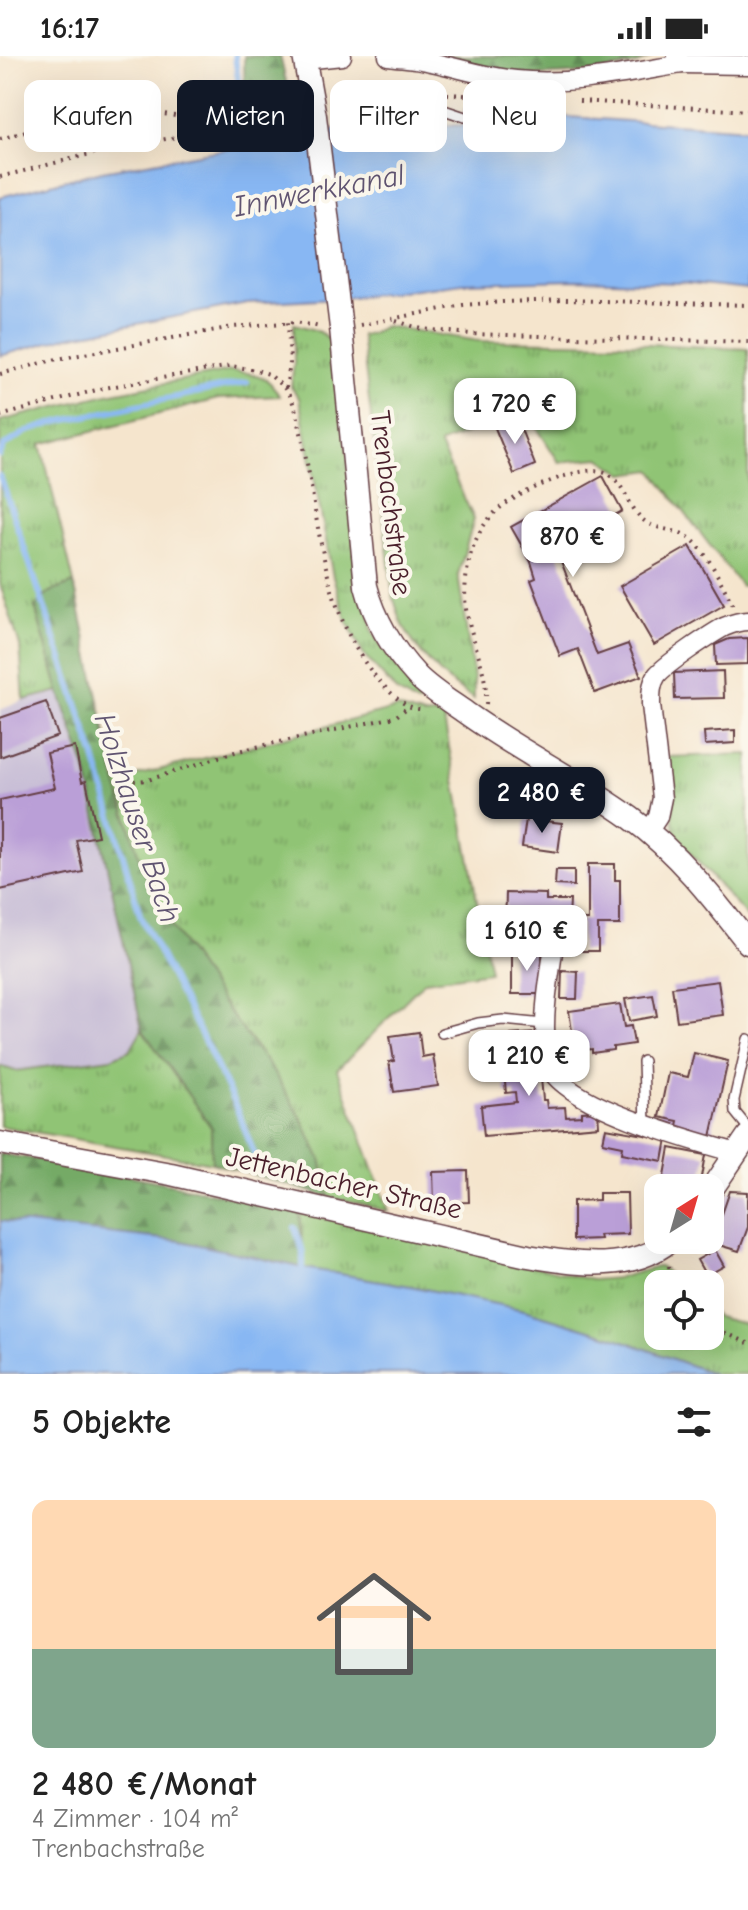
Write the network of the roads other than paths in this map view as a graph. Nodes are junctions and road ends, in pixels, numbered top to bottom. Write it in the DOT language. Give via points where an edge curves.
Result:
graph roads {
  1 [pos="342,56"];
  2 [pos="388,56"];
  3 [pos="304,58"];
  4 [pos="680,60"];
  5 [pos="748,65"];
  6 [pos="745,621"];
  7 [pos="648,832"];
  8 [pos="555,936"];
  9 [pos="748,943"];
  10 [pos="544,1024"];
  11 [pos="442,1033"];
  12 [pos="748,1039"];
  13 [pos="643,1061"];
  14 [pos="645,1125"];
  15 [pos="748,1128"];
  16 [pos="0,1143"];
  17 [pos="743,1145"];
  18 [pos="723,1174"];
  19 [pos="647,1254"];
  1 -- 3 [label="street"];
  2 -- 4 [label="street" via="519,81 604,77"];
  3 -- 7 [label="street, Trenbachstraße" via="341,328 364,564 382,628 419,678 442,697"];
  4 -- 5 [label="street"];
  6 -- 7 [label="street" via="722,628 657,675 651,705 662,798"];
  7 -- 9 [label="street, Trenbachstraße"];
  8 -- 10 [label="street"];
  10 -- 11 [label="lane" via="503,1020"];
  10 -- 14 [label="street" via="548,1064 562,1084"];
  12 -- 15 [label="lane" via="734,1100 735,1112"];
  13 -- 14 [label="lane"];
  14 -- 17 [label="street"];
  16 -- 19 [label="street, Jettenbacher Straße" via="171,1174 562,1262 623,1262"];
  17 -- 18 [label="street"];
}
